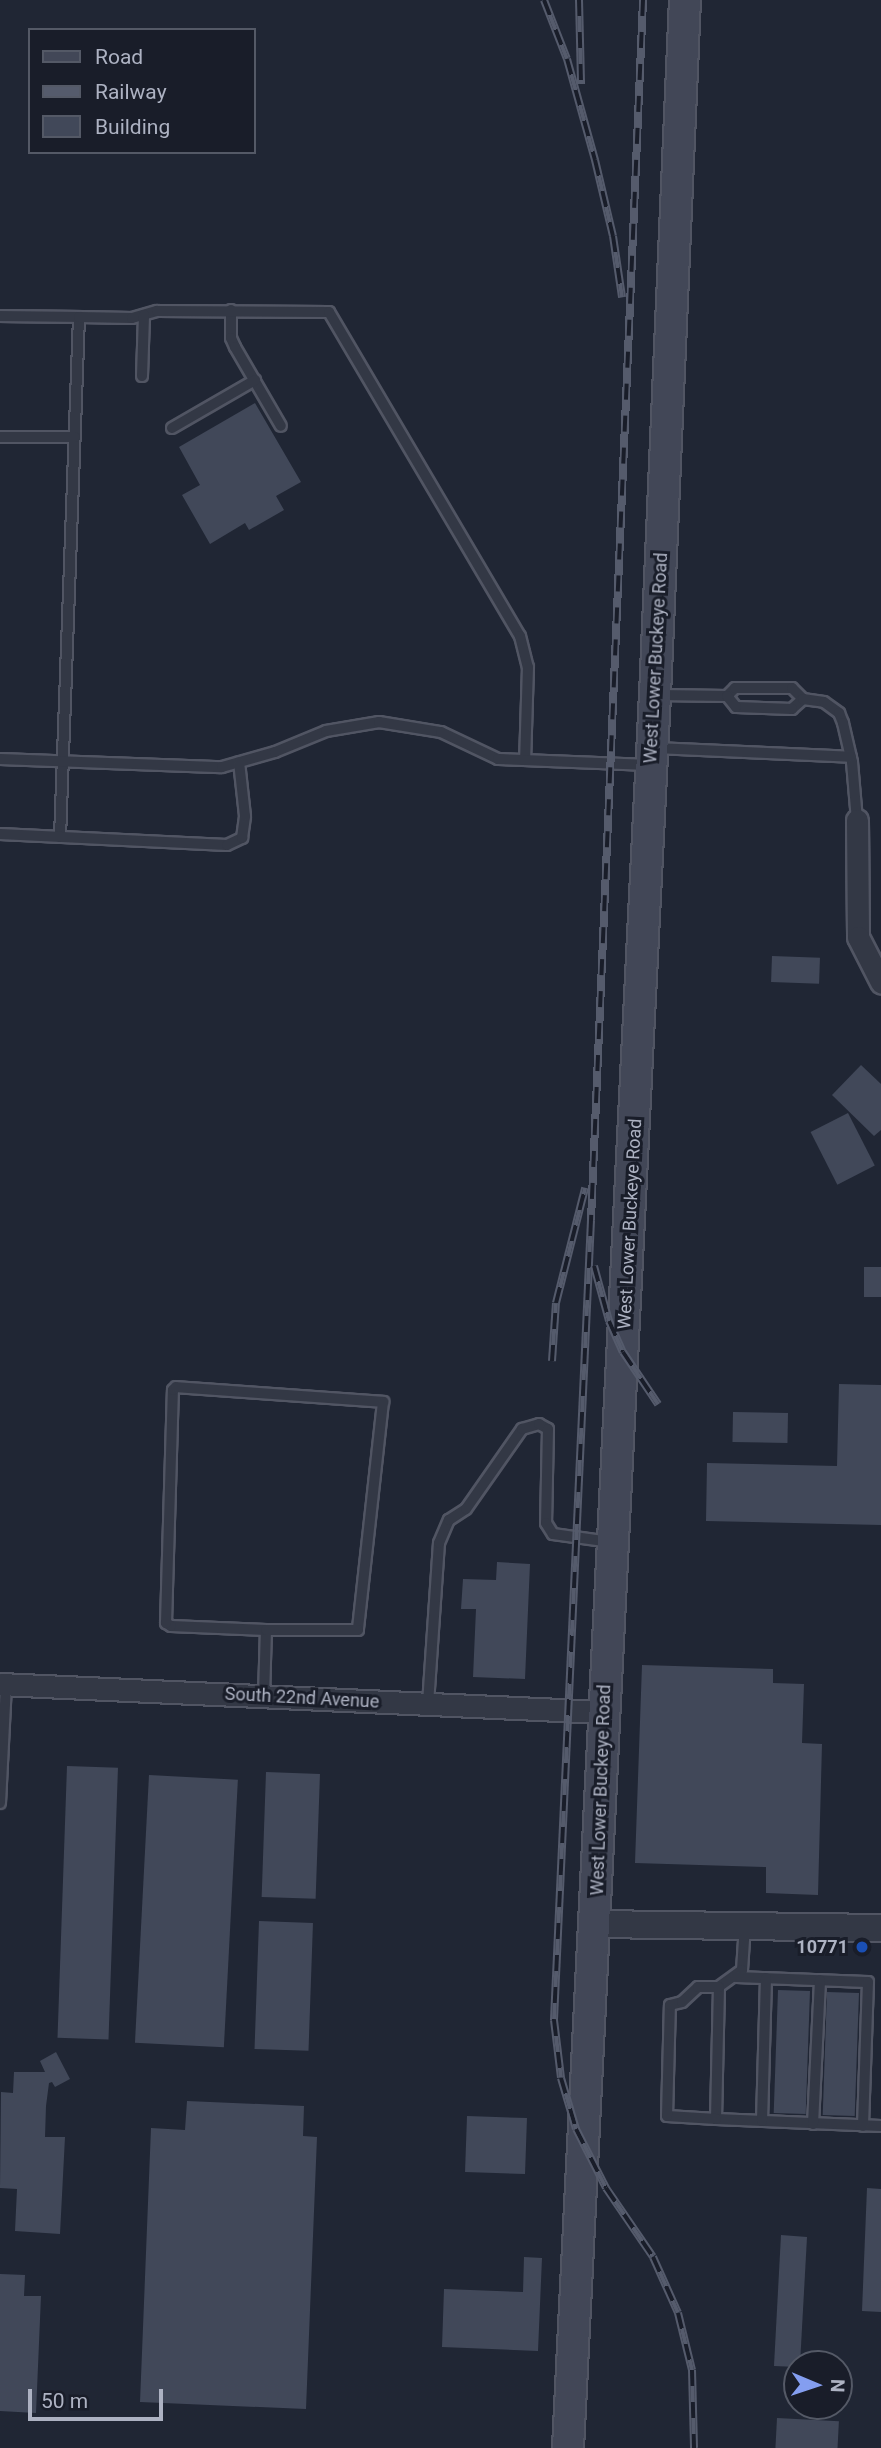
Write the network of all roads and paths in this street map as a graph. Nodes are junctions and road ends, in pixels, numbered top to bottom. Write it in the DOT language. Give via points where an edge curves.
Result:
graph roads {
  1 [pos="685,0"];
  2 [pos="232,310"];
  3 [pos="144,315"];
  4 [pos="0,316"];
  5 [pos="79,317"];
  6 [pos="142,376"];
  7 [pos="255,380"];
  8 [pos="281,426"];
  9 [pos="172,428"];
  10 [pos="0,437"];
  11 [pos="75,438"];
  12 [pos="655,695"];
  13 [pos="727,696"];
  14 [pos="803,699"];
  15 [pos="652,756"];
  16 [pos="851,757"];
  17 [pos="0,759"];
  18 [pos="63,760"];
  19 [pos="525,760"];
  20 [pos="239,762"];
  21 [pos="857,820"];
  22 [pos="0,834"];
  23 [pos="60,837"];
  24 [pos="881,982"];
  25 [pos="612,1543"];
  26 [pos="266,1630"];
  27 [pos="3,1684"];
  28 [pos="264,1696"];
  29 [pos="428,1704"];
  30 [pos="603,1712"];
  31 [pos="0,1803"];
  32 [pos="596,1924"];
  33 [pos="745,1925"];
  34 [pos="881,1928"];
  35 [pos="735,1977"];
  36 [pos="766,1978"];
  37 [pos="820,1980"];
  38 [pos="719,1987"];
  39 [pos="716,2119"];
  40 [pos="762,2122"];
  41 [pos="813,2124"];
  42 [pos="863,2126"];
  43 [pos="881,2126"];
  44 [pos="568,2448"];
  1 -- 12 [label="main road, West Lower Buckeye Road"];
  2 -- 3 [label="lane"];
  2 -- 7 [label="lane" via="231,338"];
  2 -- 19 [label="lane" via="318,310 332,316 520,636 528,667"];
  3 -- 5 [label="lane"];
  3 -- 6 [label="lane"];
  4 -- 5 [label="lane"];
  5 -- 11 [label="lane"];
  7 -- 8 [label="lane"];
  7 -- 9 [label="lane"];
  10 -- 11 [label="lane"];
  11 -- 18 [label="lane"];
  12 -- 13 [label="lane"];
  12 -- 15 [label="main road, West Lower Buckeye Road"];
  13 -- 14 [label="lane" via="735,688 792,688"];
  13 -- 14 [label="lane" via="736,707 792,709"];
  14 -- 16 [label="lane" via="824,702 839,713"];
  15 -- 16 [label="lane"];
  15 -- 19 [label="lane"];
  15 -- 25 [label="main road, West Lower Buckeye Road"];
  16 -- 21 [label="lane"];
  17 -- 18 [label="lane"];
  18 -- 20 [label="lane" via="222,766"];
  18 -- 23 [label="lane"];
  19 -- 20 [label="lane" via="498,759 441,732 379,722 326,731"];
  20 -- 23 [label="lane" via="245,816 242,838 226,845"];
  21 -- 24 [label="street" via="858,937"];
  22 -- 23 [label="lane"];
  25 -- 29 [label="lane" via="553,1534 546,1523 548,1429 539,1424 522,1429 466,1509 449,1520 439,1543"];
  25 -- 30 [label="main road, West Lower Buckeye Road"];
  26 -- 26 [label="lane" via="166,1623 173,1388 383,1402 358,1630"];
  26 -- 28 [label="lane"];
  27 -- 28 [label="street, South 22nd Avenue"];
  27 -- 31 [label="lane"];
  28 -- 29 [label="street, South 22nd Avenue"];
  29 -- 30 [label="street, South 22nd Avenue"];
  30 -- 32 [label="main road, West Lower Buckeye Road"];
  32 -- 33 [label="street"];
  32 -- 44 [label="main road, West Lower Buckeye Road"];
  33 -- 34 [label="street"];
  33 -- 35 [label="lane" via="744,1964"];
  35 -- 36 [label="lane"];
  35 -- 38 [label="lane"];
  36 -- 37 [label="lane"];
  36 -- 40 [label="lane"];
  37 -- 41 [label="lane"];
  37 -- 42 [label="lane" via="868,1982"];
  38 -- 39 [label="lane"];
  38 -- 39 [label="lane" via="698,1987 682,2002 670,2005 667,2116"];
  39 -- 40 [label="lane"];
  40 -- 41 [label="lane"];
  41 -- 42 [label="lane"];
  42 -- 43 [label="lane"];
}
